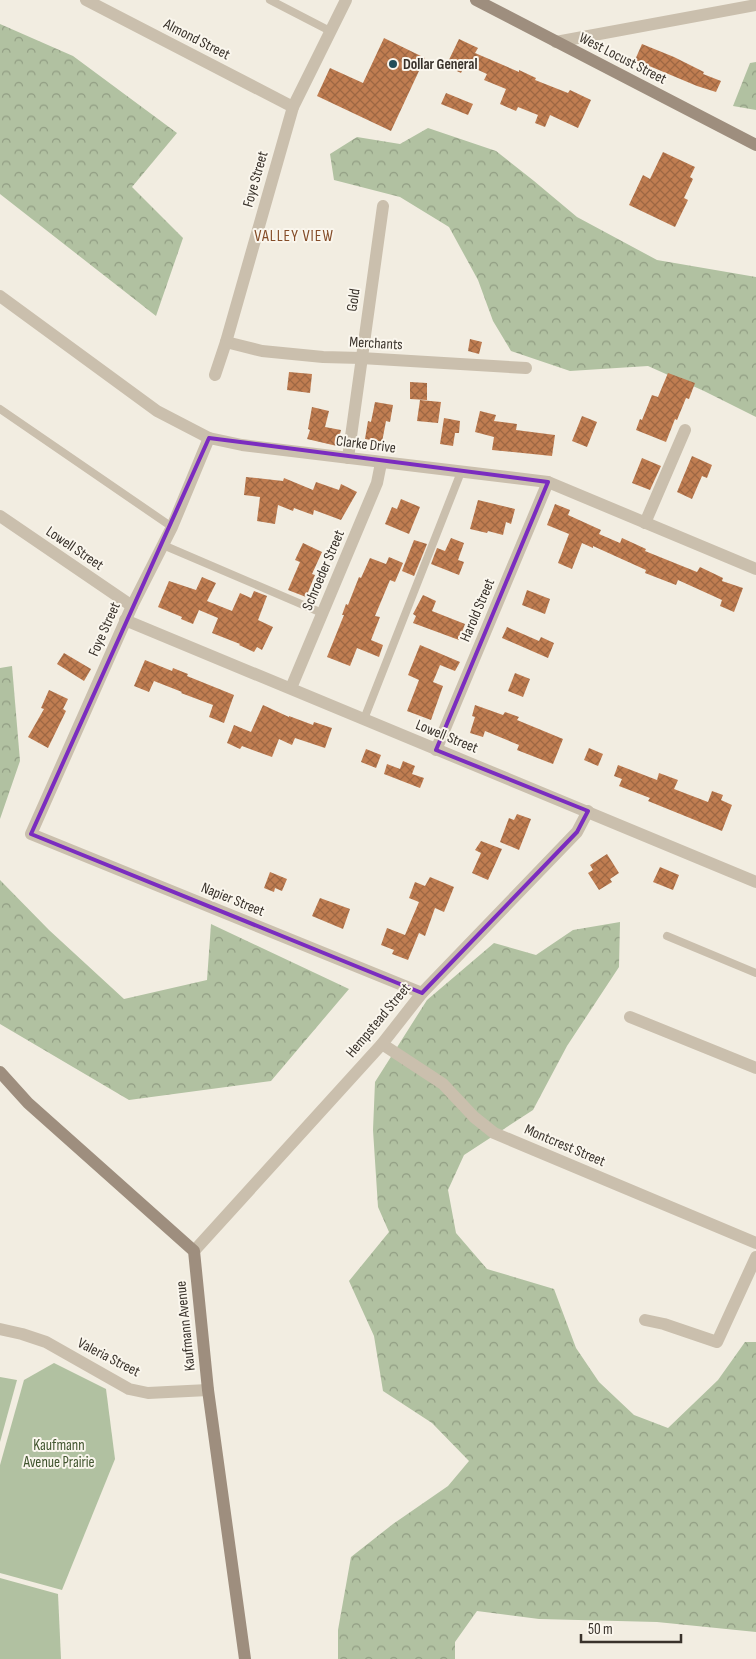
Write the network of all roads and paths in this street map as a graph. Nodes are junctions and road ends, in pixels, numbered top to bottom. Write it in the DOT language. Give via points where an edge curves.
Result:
graph roads {
  1 [pos="86,0"];
  2 [pos="270,0"];
  3 [pos="346,0"];
  4 [pos="476,0"];
  5 [pos="756,5"];
  6 [pos="330,31"];
  7 [pos="556,42"];
  8 [pos="292,107"];
  9 [pos="756,145"];
  10 [pos="383,206"];
  11 [pos="0,296"];
  12 [pos="226,342"];
  13 [pos="361,358"];
  14 [pos="526,368"];
  15 [pos="215,375"];
  16 [pos="0,409"];
  17 [pos="685,430"];
  18 [pos="209,438"];
  19 [pos="348,458"];
  20 [pos="381,463"];
  21 [pos="461,472"];
  22 [pos="548,482"];
  23 [pos="0,516"];
  24 [pos="645,523"];
  25 [pos="172,527"];
  26 [pos="163,545"];
  27 [pos="756,569"];
  28 [pos="132,606"];
  29 [pos="322,613"];
  30 [pos="125,620"];
  31 [pos="291,688"];
  32 [pos="364,719"];
  33 [pos="436,750"];
  34 [pos="588,811"];
  35 [pos="31,834"];
  36 [pos="756,882"];
  37 [pos="667,936"];
  38 [pos="756,973"];
  39 [pos="422,993"];
  40 [pos="630,1017"];
  41 [pos="382,1044"];
  42 [pos="756,1068"];
  43 [pos="0,1072"];
  44 [pos="756,1243"];
  45 [pos="194,1252"];
  46 [pos="756,1257"];
  47 [pos="644,1320"];
  48 [pos="0,1330"];
  49 [pos="208,1390"];
  50 [pos="245,1659"];
  1 -- 8 [label="street, Almond Street"];
  2 -- 6 [label="lane"];
  3 -- 6 [label="street, Foye Street"];
  4 -- 7 [label="main road, West Locust Street"];
  5 -- 7 [label="street"];
  6 -- 8 [label="street, Foye Street"];
  7 -- 9 [label="main road, West Locust Street"];
  8 -- 12 [label="street, Foye Street"];
  10 -- 13 [label="street, Gold"];
  11 -- 18 [label="street, Clarke Drive" via="157,411"];
  12 -- 13 [label="street, Merchants" via="262,351"];
  12 -- 15 [label="street, Foye Street"];
  13 -- 14 [label="street, Merchants"];
  13 -- 19 [label="street, Gold"];
  16 -- 25 [label="lane"];
  17 -- 24 [label="street"];
  18 -- 19 [label="street, Clarke Drive"];
  18 -- 25 [label="street, Foye Street"];
  19 -- 20 [label="street, Clarke Drive"];
  20 -- 21 [label="street, Clarke Drive"];
  20 -- 29 [label="street, Schroeder Street" via="377,483"];
  21 -- 22 [label="street, Clarke Drive"];
  21 -- 32 [label="lane"];
  22 -- 24 [label="street, Clarke Drive"];
  22 -- 33 [label="street, Harold Street"];
  23 -- 28 [label="street, Lowell Street"];
  24 -- 27 [label="street, Clarke Drive"];
  25 -- 26 [label="street, Foye Street"];
  26 -- 28 [label="street, Foye Street"];
  26 -- 29 [label="lane"];
  28 -- 30 [label="street, Foye Street"];
  29 -- 31 [label="street, Schroeder Street"];
  30 -- 31 [label="street, Lowell Street"];
  30 -- 35 [label="street, Foye Street"];
  31 -- 32 [label="street, Lowell Street"];
  32 -- 33 [label="street, Lowell Street"];
  33 -- 34 [label="street, Lowell Street"];
  34 -- 36 [label="street, Lowell Street"];
  34 -- 39 [label="street, Hempstead Street" via="576,832"];
  35 -- 39 [label="street, Napier Street"];
  37 -- 38 [label="lane"];
  39 -- 41 [label="street, Hempstead Street"];
  40 -- 42 [label="street"];
  41 -- 44 [label="street, Montcrest Street" via="443,1084 494,1133"];
  41 -- 45 [label="street, Hempstead Street"];
  43 -- 45 [label="main road" via="28,1103"];
  45 -- 49 [label="main road, Kaufmann Avenue"];
  46 -- 47 [label="street" via="717,1342"];
  48 -- 49 [label="street, Valeria Street" via="46,1342 129,1389 148,1393"];
  49 -- 50 [label="main road, Kaufmann Avenue"];
}
